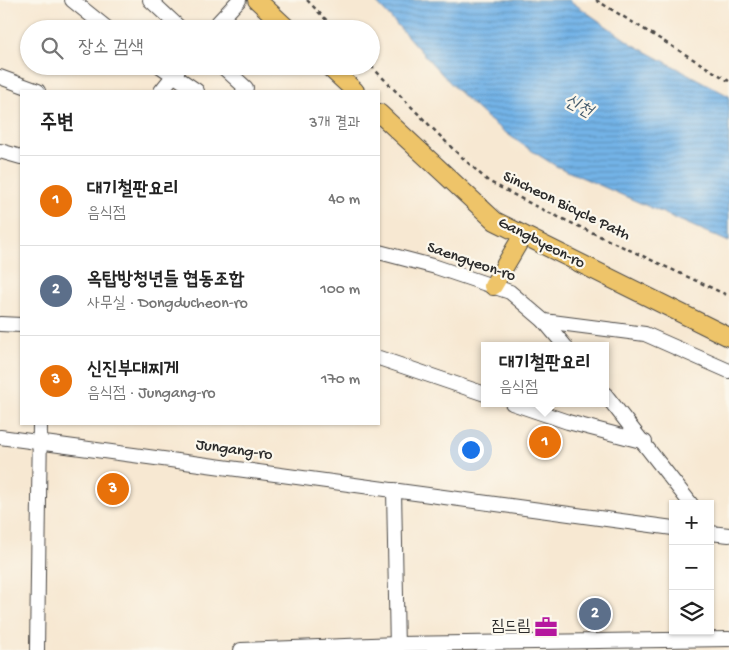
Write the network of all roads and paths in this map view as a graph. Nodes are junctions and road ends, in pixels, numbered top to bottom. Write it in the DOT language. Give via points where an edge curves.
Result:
graph roads {
  1 [pos="72,0"];
  2 [pos="150,0"];
  3 [pos="239,0"];
  4 [pos="257,0"];
  5 [pos="307,0"];
  6 [pos="596,0"];
  7 [pos="97,20"];
  8 [pos="171,20"];
  9 [pos="220,20"];
  10 [pos="278,20"];
  11 [pos="326,20"];
  12 [pos="174,75"];
  13 [pos="181,75"];
  14 [pos="230,75"];
  15 [pos="338,75"];
  16 [pos="380,75"];
  17 [pos="0,77"];
  18 [pos="729,81"];
  19 [pos="35,90"];
  20 [pos="161,90"];
  21 [pos="196,90"];
  22 [pos="244,90"];
  23 [pos="354,90"];
  24 [pos="380,114"];
  25 [pos="0,151"];
  26 [pos="20,158"];
  27 [pos="523,235"];
  28 [pos="380,252"];
  29 [pos="493,286"];
  30 [pos="729,296"];
  31 [pos="544,320"];
  32 [pos="0,324"];
  33 [pos="20,325"];
  34 [pos="729,337"];
  35 [pos="562,342"];
  36 [pos="380,358"];
  37 [pos="729,371"];
  38 [pos="481,393"];
  39 [pos="609,399"];
  40 [pos="524,407"];
  41 [pos="40,425"];
  42 [pos="0,437"];
  43 [pos="40,442"];
  44 [pos="645,442"];
  45 [pos="394,490"];
  46 [pos="689,500"];
  47 [pos="669,527"];
  48 [pos="714,532"];
  49 [pos="729,535"];
  50 [pos="729,639"];
  51 [pos="397,647"];
  52 [pos="37,650"];
  53 [pos="241,650"];
  1 -- 7 [label="street"];
  2 -- 8 [label="street"];
  3 -- 9 [label="street"];
  4 -- 10 [label="main road"];
  5 -- 11 [label="path"];
  6 -- 18 [label="path"];
  12 -- 20 [label="street"];
  13 -- 21 [label="street"];
  14 -- 22 [label="street"];
  15 -- 23 [label="main road"];
  16 -- 30 [label="path, Sincheon Bicycle Path" via="488,181"];
  17 -- 19 [label="street"];
  24 -- 27 [label="main road, Gangbyeon-ro" via="495,221"];
  25 -- 26 [label="street"];
  27 -- 29 [label="main road"];
  27 -- 34 [label="main road, Gangbyeon-ro"];
  28 -- 29 [label="street, Saengyeon-ro"];
  29 -- 31 [label="street, Saengyeon-ro" via="510,292"];
  31 -- 35 [label="street, Saengyeon-ro"];
  31 -- 37 [label="street" via="645,334"];
  32 -- 33 [label="street"];
  36 -- 38 [label="street"];
  39 -- 44 [label="street"];
  40 -- 44 [label="street"];
  41 -- 43 [label="street"];
  42 -- 43 [label="street, Jungang-ro"];
  43 -- 45 [label="street, Jungang-ro"];
  43 -- 52 [label="street"];
  44 -- 46 [label="street"];
  45 -- 47 [label="street, Jungang-ro"];
  45 -- 51 [label="street"];
  48 -- 49 [label="street"];
  50 -- 51 [label="street"];
  51 -- 53 [label="street"];
}
